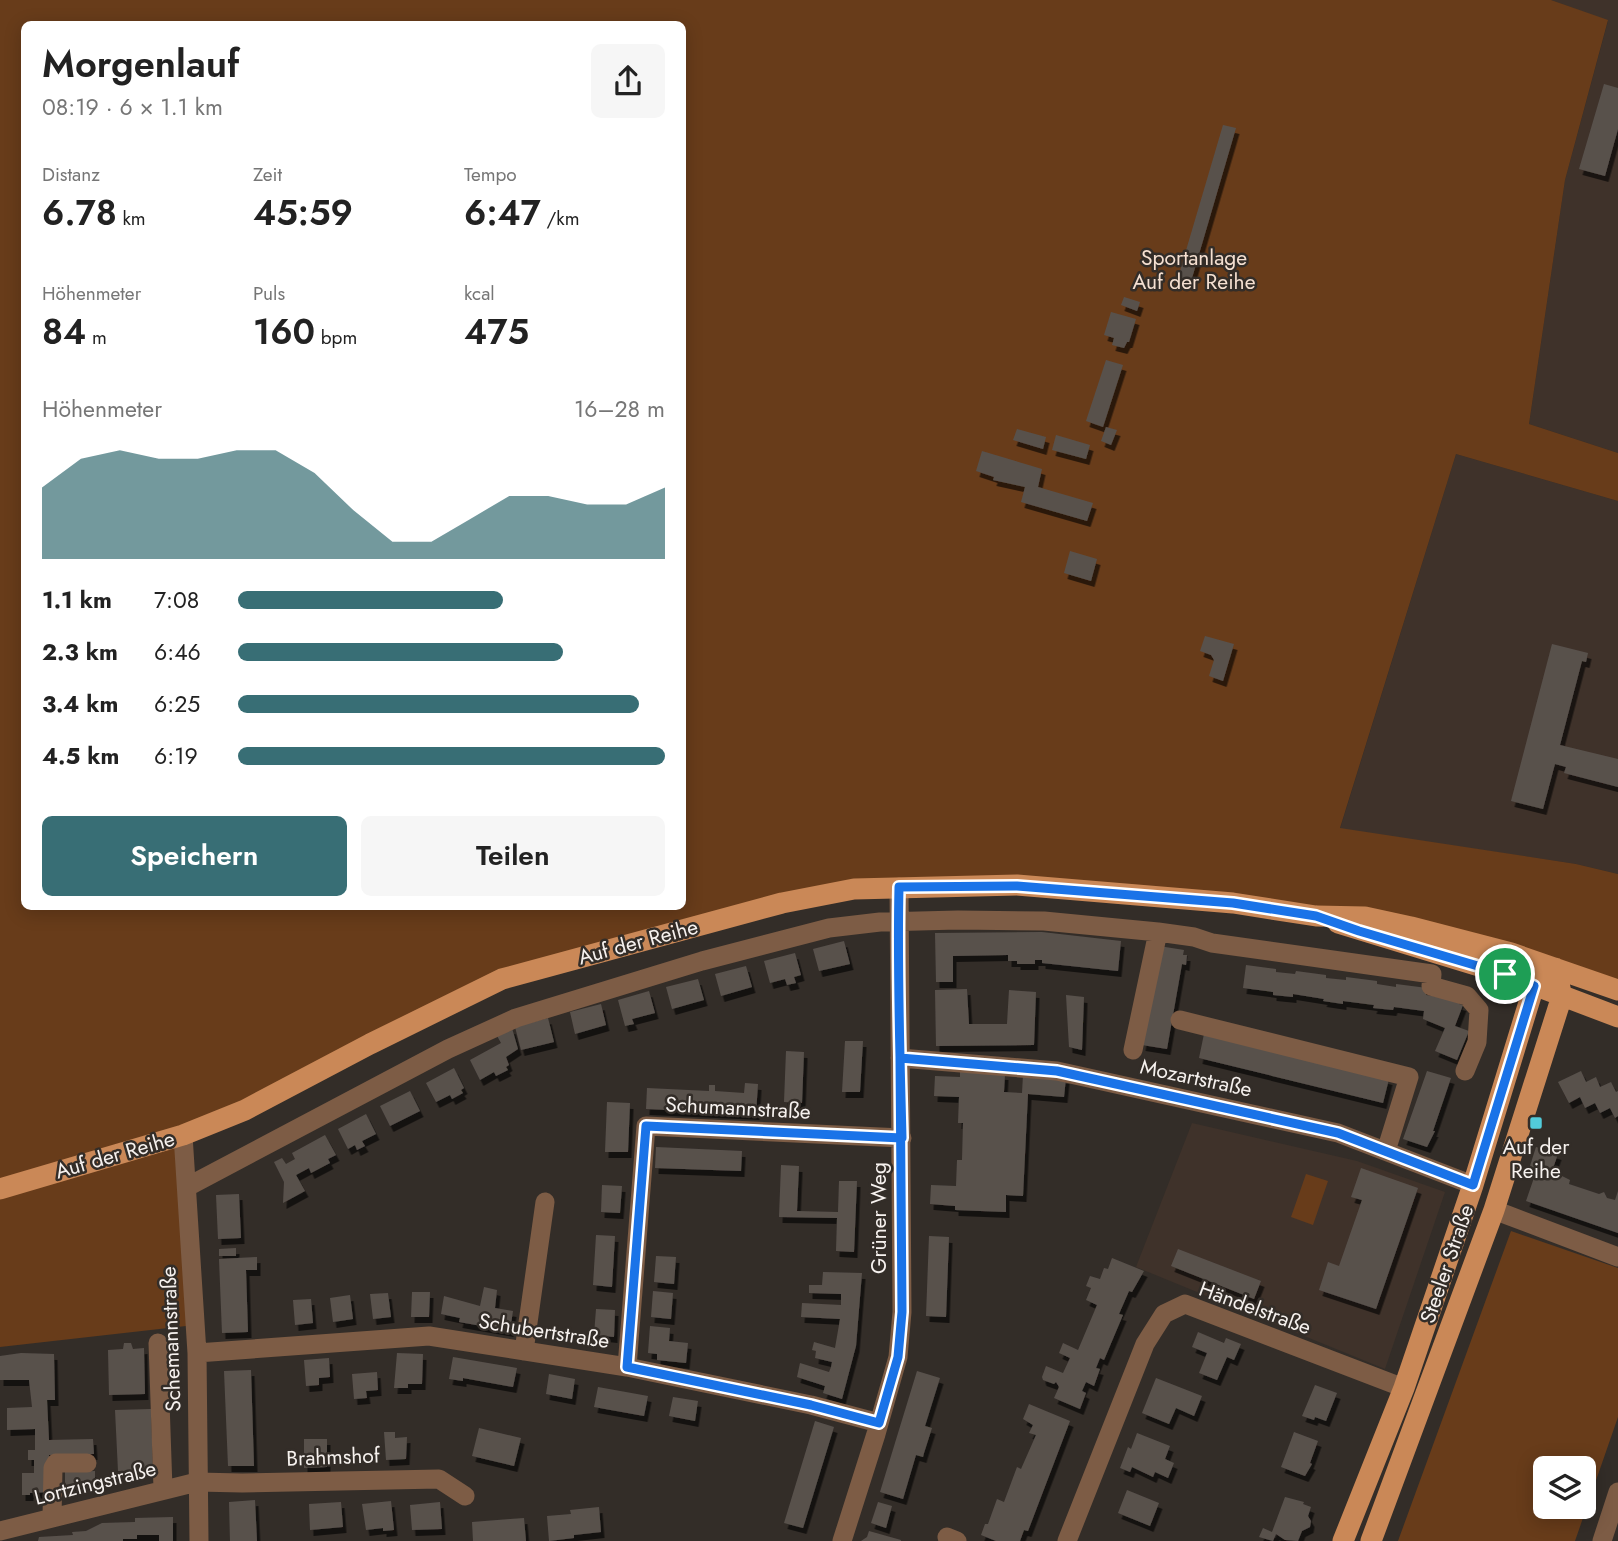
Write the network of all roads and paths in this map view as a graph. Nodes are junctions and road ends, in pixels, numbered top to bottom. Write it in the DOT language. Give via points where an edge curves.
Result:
graph roads {
  1 [pos="899,887"];
  2 [pos="1316,916"];
  3 [pos="898,922"];
  4 [pos="1158,932"];
  5 [pos="1555,968"];
  6 [pos="1534,986"];
  7 [pos="1618,990"];
  8 [pos="1562,996"];
  9 [pos="1618,1017"];
  10 [pos="1180,1020"];
  11 [pos="1133,1050"];
  12 [pos="900,1058"];
  13 [pos="1465,1071"];
  14 [pos="183,1135"];
  15 [pos="902,1138"];
  16 [pos="1386,1151"];
  17 [pos="1473,1185"];
  18 [pos="187,1187"];
  19 [pos="0,1189"];
  20 [pos="545,1202"];
  21 [pos="1494,1210"];
  22 [pos="1618,1257"];
  23 [pos="158,1343"];
  24 [pos="524,1351"];
  25 [pos="197,1353"];
  26 [pos="627,1367"];
  27 [pos="1404,1388"];
  28 [pos="879,1423"];
  29 [pos="87,1463"];
  30 [pos="197,1482"];
  31 [pos="163,1489"];
  32 [pos="1618,1492"];
  33 [pos="465,1496"];
  34 [pos="52,1518"];
  35 [pos="2,1526"];
  36 [pos="199,1541"];
  37 [pos="842,1541"];
  38 [pos="1067,1541"];
  39 [pos="1343,1541"];
  40 [pos="1371,1541"];
  41 [pos="1602,1541"];
  1 -- 2 [label="main road, Auf der Reihe" via="1017,886 1233,903"];
  1 -- 3 [label="street, Grüner Weg"];
  1 -- 14 [label="main road, Auf der Reihe" via="854,889 782,903 502,979 245,1110"];
  2 -- 5 [label="main road, Auf der Reihe" via="1365,917 1411,926"];
  2 -- 6 [label="main road, Auf der Reihe"];
  3 -- 4 [label="street, Auf der Reihe" via="1044,921"];
  3 -- 12 [label="street, Grüner Weg"];
  3 -- 18 [label="street, Auf der Reihe" via="818,931 516,1018"];
  4 -- 11 [label="street"];
  4 -- 13 [label="street, Auf der Reihe" via="1433,974 1431,986 1467,996 1479,1010 1477,1042"];
  5 -- 6 [label="main road"];
  5 -- 7 [label="main road, Auf der Reihe"];
  5 -- 8 [label="main road"];
  6 -- 8 [label="main road, Auf der Reihe"];
  6 -- 17 [label="main road, Steeler Straße"];
  8 -- 9 [label="main road, Auf der Reihe"];
  8 -- 21 [label="main road, Steeler Straße"];
  10 -- 16 [label="street" via="1409,1077"];
  12 -- 15 [label="street, Grüner Weg"];
  12 -- 16 [label="street, Mozartstraße" via="1057,1071 1338,1133"];
  14 -- 18 [label="street, Schemannstraße"];
  14 -- 19 [label="main road, Auf der Reihe"];
  15 -- 26 [label="street, Schumannstraße" via="646,1126"];
  15 -- 28 [label="street, Grüner Weg" via="901,1323 898,1357"];
  16 -- 17 [label="street, Mozartstraße"];
  17 -- 27 [label="main road, Steeler Straße"];
  18 -- 25 [label="street, Schemannstraße"];
  20 -- 24 [label="street"];
  21 -- 22 [label="street"];
  21 -- 40 [label="main road, Steeler Straße"];
  23 -- 31 [label="street"];
  24 -- 25 [label="street, Schubertstraße" via="429,1336"];
  24 -- 26 [label="street, Schubertstraße"];
  25 -- 30 [label="street, Schemannstraße"];
  26 -- 28 [label="street, Schubertstraße"];
  27 -- 38 [label="street, Händelstraße" via="1185,1304 1164,1314 1145,1344"];
  27 -- 39 [label="main road, Steeler Straße"];
  28 -- 37 [label="street, Grüner Weg"];
  29 -- 34 [label="street" via="55,1463"];
  30 -- 31 [label="street, Lortzingstraße"];
  30 -- 33 [label="street, Brahmshof" via="439,1479"];
  30 -- 36 [label="street, Schemannstraße"];
  31 -- 34 [label="street, Lortzingstraße"];
  32 -- 41 [label="street"];
  34 -- 35 [label="street, Lortzingstraße"];
}
